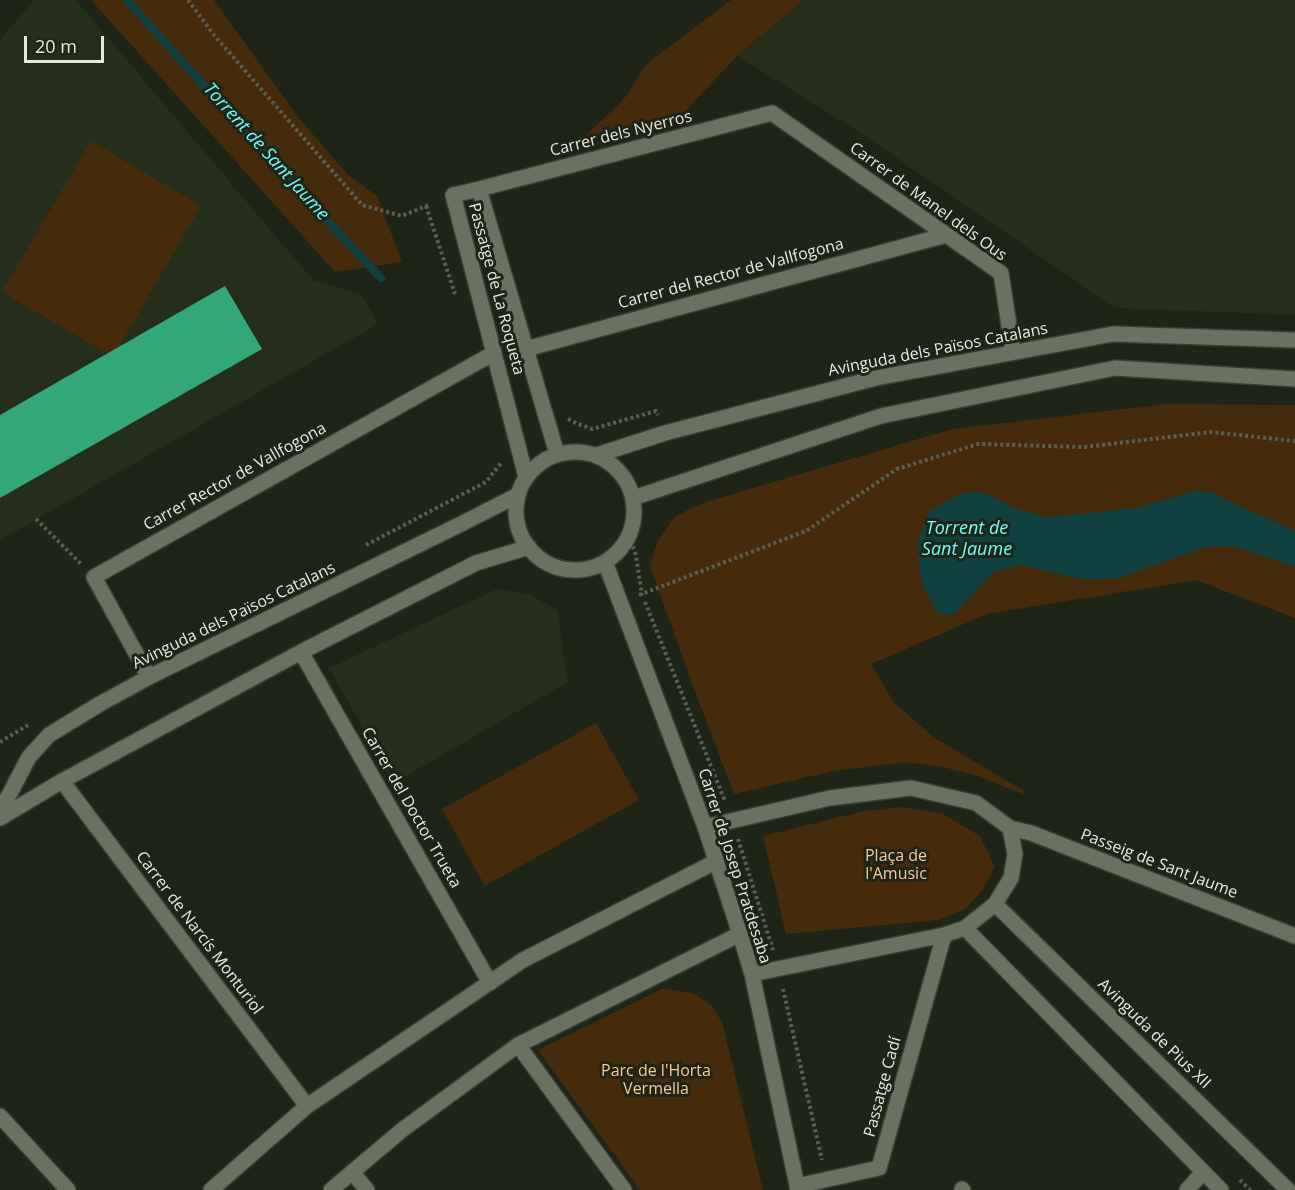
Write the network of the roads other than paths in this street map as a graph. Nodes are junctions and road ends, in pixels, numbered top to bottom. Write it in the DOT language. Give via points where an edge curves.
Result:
graph roads {
  1 [pos="771,113"];
  2 [pos="478,189"];
  3 [pos="946,235"];
  4 [pos="1295,340"];
  5 [pos="526,349"];
  6 [pos="1013,352"];
  7 [pos="494,353"];
  8 [pos="1295,379"];
  9 [pos="557,454"];
  10 [pos="597,455"];
  11 [pos="526,477"];
  12 [pos="518,495"];
  13 [pos="633,498"];
  14 [pos="528,547"];
  15 [pos="605,562"];
  16 [pos="301,652"];
  17 [pos="149,678"];
  18 [pos="62,781"];
  19 [pos="0,808"];
  20 [pos="0,818"];
  21 [pos="705,827"];
  22 [pos="1010,828"];
  23 [pos="717,861"];
  24 [pos="995,904"];
  25 [pos="965,928"];
  26 [pos="740,934"];
  27 [pos="944,935"];
  28 [pos="1295,936"];
  29 [pos="752,974"];
  30 [pos="490,982"];
  31 [pos="518,1045"];
  32 [pos="307,1106"];
  33 [pos="0,1116"];
  34 [pos="352,1172"];
  35 [pos="1203,1172"];
  36 [pos="797,1188"];
  37 [pos="68,1190"];
  38 [pos="211,1190"];
  39 [pos="331,1190"];
  40 [pos="367,1190"];
  41 [pos="624,1190"];
  42 [pos="1187,1190"];
  43 [pos="1221,1190"];
  44 [pos="1288,1190"];
  1 -- 2 [label="street, Carrer dels Nyerros"];
  1 -- 3 [label="street, Carrer de Manel dels Ous"];
  2 -- 5 [label="street, Passatge de La Roqueta"];
  2 -- 7 [label="street, Passatge de La Roqueta" via="453,195"];
  3 -- 5 [label="street, Carrer del Rector de Vallfogona"];
  3 -- 6 [label="street, Carrer de Manel dels Ous" via="1000,273"];
  4 -- 6 [label="street, Avinguda dels Països Catalans" via="1113,334"];
  5 -- 9 [label="street, Passatge de La Roqueta"];
  6 -- 10 [label="street, Avinguda dels Països Catalans" via="876,378 665,433"];
  7 -- 11 [label="street, Passatge de La Roqueta"];
  7 -- 17 [label="street, Carrer Rector de Vallfogona" via="94,577"];
  8 -- 13 [label="street" via="1114,368 881,416"];
  9 -- 10 [label="street"];
  9 -- 11 [label="street"];
  10 -- 13 [label="street" via="620,472"];
  11 -- 12 [label="street"];
  12 -- 14 [label="street" via="519,531"];
  12 -- 17 [label="street, Avinguda dels Països Catalans"];
  13 -- 15 [label="street" via="634,517 629,535"];
  14 -- 15 [label="street" via="539,557 564,568 578,570"];
  14 -- 16 [label="street" via="476,563"];
  15 -- 21 [label="street, Carrer de Josep Pratdesaba"];
  16 -- 18 [label="street"];
  16 -- 30 [label="street, Carrer del Doctor Trueta"];
  17 -- 19 [label="street, Avinguda dels Països Catalans" via="49,735 29,757"];
  18 -- 20 [label="street"];
  18 -- 32 [label="street, Carrer de Narcís Monturiol"];
  21 -- 22 [label="street" via="830,798 911,788 976,803"];
  21 -- 23 [label="street, Carrer de Josep Pratdesaba"];
  22 -- 24 [label="street" via="1015,854 1011,878"];
  22 -- 28 [label="street, Passeig de Sant Jaume"];
  23 -- 26 [label="street, Carrer de Josep Pratdesaba"];
  23 -- 30 [label="street" via="523,960"];
  24 -- 25 [label="street"];
  24 -- 44 [label="street, Avinguda de Pius XII"];
  25 -- 27 [label="street"];
  25 -- 35 [label="street"];
  26 -- 29 [label="street, Carrer de Josep Pratdesaba"];
  26 -- 31 [label="street"];
  27 -- 29 [label="street"];
  27 -- 36 [label="street, Passatge Cadí" via="879,1168"];
  29 -- 36 [label="street, Carrer de Josep Pratdesaba"];
  30 -- 32 [label="street"];
  31 -- 34 [label="street"];
  31 -- 41 [label="street"];
  32 -- 38 [label="street"];
  33 -- 37 [label="street"];
  34 -- 39 [label="street"];
  34 -- 40 [label="street"];
  35 -- 42 [label="street"];
  35 -- 43 [label="street"];
}
